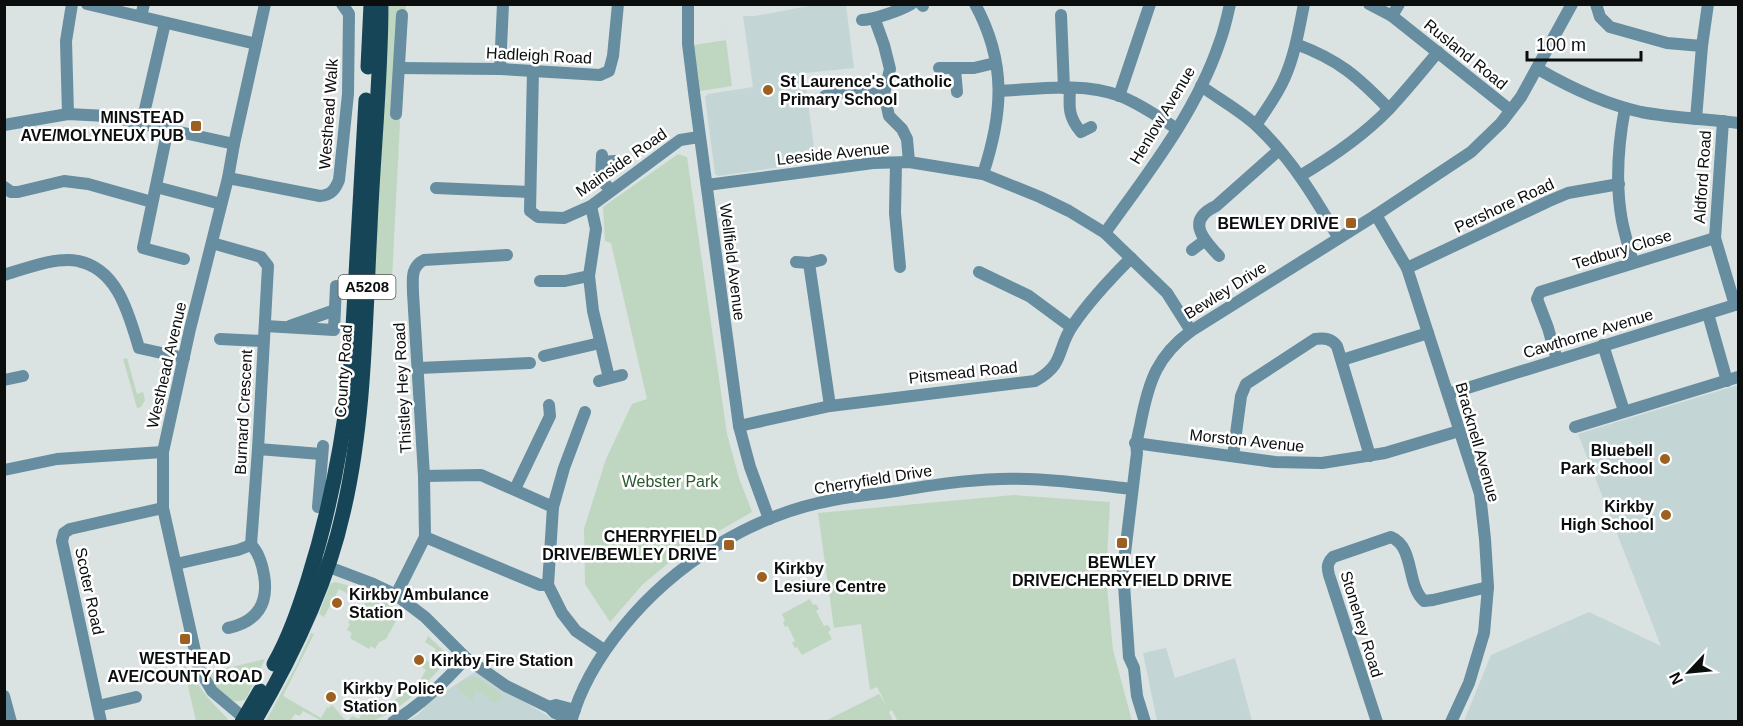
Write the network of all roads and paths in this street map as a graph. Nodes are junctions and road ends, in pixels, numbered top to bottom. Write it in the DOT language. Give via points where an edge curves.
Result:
graph roads {
  1 [pos="72,4"];
  2 [pos="87,4"];
  3 [pos="265,4"];
  4 [pos="342,4"];
  5 [pos="371,4"];
  6 [pos="381,4"];
  7 [pos="503,4"];
  8 [pos="618,4"];
  9 [pos="688,4"];
  10 [pos="975,4"];
  11 [pos="1150,4"];
  12 [pos="1230,4"];
  13 [pos="1304,4"];
  14 [pos="1370,4"];
  15 [pos="1399,4"];
  16 [pos="1572,4"];
  17 [pos="1596,4"];
  18 [pos="1708,4"];
  19 [pos="918,5"];
  20 [pos="142,10"];
  21 [pos="402,15"];
  22 [pos="1061,15"];
  23 [pos="1392,16"];
  24 [pos="862,20"];
  25 [pos="875,20"];
  26 [pos="165,23"];
  27 [pos="256,44"];
  28 [pos="1296,44"];
  29 [pos="1702,46"];
  30 [pos="1438,52"];
  31 [pos="995,63"];
  32 [pos="399,68"];
  33 [pos="939,68"];
  34 [pos="500,69"];
  35 [pos="955,69"];
  36 [pos="1538,69"];
  37 [pos="532,70"];
  38 [pos="1201,86"];
  39 [pos="1067,88"];
  40 [pos="999,91"];
  41 [pos="957,92"];
  42 [pos="884,94"];
  43 [pos="825,96"];
  44 [pos="1119,96"];
  45 [pos="1625,108"];
  46 [pos="1389,109"];
  47 [pos="1510,111"];
  48 [pos="68,114"];
  49 [pos="396,114"];
  50 [pos="1696,119"];
  51 [pos="1723,121"];
  52 [pos="142,122"];
  53 [pos="1738,123"];
  54 [pos="4,125"];
  55 [pos="1256,125"];
  56 [pos="168,128"];
  57 [pos="1177,129"];
  58 [pos="1082,134"];
  59 [pos="699,136"];
  60 [pos="234,144"];
  61 [pos="1279,150"];
  62 [pos="615,161"];
  63 [pos="909,162"];
  64 [pos="896,163"];
  65 [pos="983,174"];
  66 [pos="1300,176"];
  67 [pos="228,178"];
  68 [pos="713,184"];
  69 [pos="1619,184"];
  70 [pos="4,187"];
  71 [pos="156,187"];
  72 [pos="436,188"];
  73 [pos="611,190"];
  74 [pos="529,192"];
  75 [pos="152,202"];
  76 [pos="222,204"];
  77 [pos="591,206"];
  78 [pos="1376,214"];
  79 [pos="1105,233"];
  80 [pos="1338,237"];
  81 [pos="1715,238"];
  82 [pos="1204,241"];
  83 [pos="212,243"];
  84 [pos="1192,250"];
  85 [pos="507,255"];
  86 [pos="1219,256"];
  87 [pos="1131,258"];
  88 [pos="184,259"];
  89 [pos="809,262"];
  90 [pos="1633,262"];
  91 [pos="900,267"];
  92 [pos="1407,268"];
  93 [pos="979,272"];
  94 [pos="4,275"];
  95 [pos="589,276"];
  96 [pos="540,281"];
  97 [pos="336,286"];
  98 [pos="1737,304"];
  99 [pos="334,310"];
  100 [pos="1708,314"];
  101 [pos="265,326"];
  102 [pos="286,327"];
  103 [pos="1071,327"];
  104 [pos="1191,331"];
  105 [pos="1428,333"];
  106 [pos="220,339"];
  107 [pos="263,342"];
  108 [pos="600,343"];
  109 [pos="1603,345"];
  110 [pos="544,356"];
  111 [pos="184,358"];
  112 [pos="1342,360"];
  113 [pos="1557,360"];
  114 [pos="530,363"];
  115 [pos="419,368"];
  116 [pos="622,375"];
  117 [pos="23,376"];
  118 [pos="1733,379"];
  119 [pos="4,380"];
  120 [pos="1448,394"];
  121 [pos="549,405"];
  122 [pos="830,406"];
  123 [pos="1624,411"];
  124 [pos="585,412"];
  125 [pos="739,426"];
  126 [pos="1575,427"];
  127 [pos="1459,431"];
  128 [pos="1136,443"];
  129 [pos="258,449"];
  130 [pos="163,452"];
  131 [pos="1233,456"];
  132 [pos="1370,456"];
  133 [pos="4,470"];
  134 [pos="424,476"];
  135 [pos="515,489"];
  136 [pos="1131,489"];
  137 [pos="316,501"];
  138 [pos="553,507"];
  139 [pos="163,508"];
  140 [pos="769,519"];
  141 [pos="425,537"];
  142 [pos="251,545"];
  143 [pos="320,563"];
  144 [pos="176,564"];
  145 [pos="548,585"];
  146 [pos="1488,588"];
  147 [pos="396,595"];
  148 [pos="237,630"];
  149 [pos="604,650"];
  150 [pos="466,657"];
  151 [pos="4,696"];
  152 [pos="136,697"];
  153 [pos="98,706"];
  154 [pos="573,717"];
  155 [pos="247,720"];
  156 [pos="11,722"];
  157 [pos="101,722"];
  158 [pos="393,722"];
  159 [pos="1145,722"];
  160 [pos="1377,722"];
  161 [pos="1451,722"];
  1 -- 48 [label="street" via="66,41"];
  2 -- 20 [label="street"];
  3 -- 27 [label="street, Westhead Avenue"];
  4 -- 67 [label="street, Westhead Walk" via="349,14 348,94 337,186 330,194 320,196"];
  5 -- 143 [label="main road, County Road / A5208" via="351,378"];
  6 -- 143 [label="main road, County Road / A5208" via="360,406 343,515"];
  7 -- 34 [label="street"];
  8 -- 37 [label="street, Hadleigh Road" via="609,71 600,75"];
  9 -- 59 [label="street, Wellfield Avenue" via="688,46"];
  10 -- 31 [label="street"];
  11 -- 44 [label="street"];
  12 -- 38 [label="street, Henlow Avenue" via="1219,45"];
  13 -- 28 [label="street"];
  14 -- 23 [label="street, Rusland Road"];
  15 -- 23 [label="street"];
  16 -- 36 [label="street, Bewley Drive"];
  17 -- 29 [label="street" via="1600,17 1610,27 1667,43"];
  18 -- 29 [label="street"];
  19 -- 25 [label="street" via="883,14"];
  20 -- 26 [label="street"];
  21 -- 32 [label="street"];
  22 -- 39 [label="street"];
  23 -- 30 [label="street, Rusland Road"];
  24 -- 25 [label="street"];
  25 -- 42 [label="street" via="890,69"];
  26 -- 27 [label="street"];
  26 -- 52 [label="street"];
  27 -- 60 [label="street, Westhead Avenue"];
  28 -- 46 [label="street" via="1343,66"];
  28 -- 55 [label="street" via="1285,77"];
  29 -- 50 [label="street"];
  30 -- 46 [label="street"];
  30 -- 47 [label="street, Rusland Road"];
  31 -- 35 [label="street"];
  31 -- 40 [label="street"];
  32 -- 34 [label="street, Hadleigh Road"];
  32 -- 49 [label="street"];
  33 -- 35 [label="street"];
  34 -- 37 [label="street, Hadleigh Road"];
  35 -- 41 [label="street"];
  36 -- 45 [label="street" via="1574,89"];
  36 -- 47 [label="street, Bewley Drive"];
  37 -- 74 [label="street"];
  38 -- 55 [label="street"];
  38 -- 57 [label="street, Henlow Avenue"];
  39 -- 40 [label="street"];
  39 -- 44 [label="street"];
  39 -- 58 [label="street" via="1071,121"];
  40 -- 65 [label="street" via="999,115"];
  42 -- 43 [label="street" via="840,92"];
  42 -- 63 [label="street" via="890,116 907,139"];
  44 -- 57 [label="street"];
  45 -- 50 [label="street"];
  45 -- 69 [label="street" via="1618,142"];
  46 -- 66 [label="street" via="1341,150"];
  47 -- 78 [label="street, Bewley Drive" via="1471,152"];
  48 -- 52 [label="street"];
  48 -- 54 [label="street"];
  50 -- 51 [label="street"];
  51 -- 53 [label="street"];
  51 -- 81 [label="street, Aldford Road"];
  52 -- 56 [label="street"];
  55 -- 61 [label="street"];
  56 -- 60 [label="street"];
  56 -- 71 [label="street"];
  57 -- 79 [label="street, Henlow Avenue"];
  59 -- 68 [label="street, Wellfield Avenue"];
  59 -- 73 [label="street, Mainside Road" via="680,140"];
  60 -- 67 [label="street, Westhead Avenue"];
  61 -- 66 [label="street"];
  61 -- 82 [label="street" via="1200,217"];
  62 -- 73 [label="street" via="602,158 601,180"];
  63 -- 64 [label="street, Leeside Avenue"];
  63 -- 65 [label="street, Leeside Avenue"];
  64 -- 68 [label="street, Leeside Avenue"];
  64 -- 91 [label="street"];
  65 -- 79 [label="street, Leeside Avenue" via="1069,211"];
  66 -- 80 [label="street"];
  67 -- 76 [label="street, Westhead Avenue"];
  68 -- 125 [label="street, Wellfield Avenue"];
  69 -- 90 [label="street" via="1622,221"];
  69 -- 92 [label="street, Pershore Road" via="1549,201"];
  70 -- 75 [label="street" via="18,192 64,181"];
  71 -- 75 [label="street"];
  71 -- 76 [label="street"];
  72 -- 74 [label="street"];
  73 -- 77 [label="street, Mainside Road"];
  74 -- 77 [label="street, Mainside Road" via="530,211 538,217 564,218"];
  75 -- 88 [label="street" via="143,248"];
  76 -- 83 [label="street, Westhead Avenue"];
  77 -- 95 [label="street" via="596,229"];
  78 -- 80 [label="street, Bewley Drive"];
  78 -- 92 [label="street, Bracknell Avenue"];
  79 -- 87 [label="street, Leeside Avenue"];
  80 -- 104 [label="street, Bewley Drive"];
  81 -- 90 [label="street, Tedbury Close"];
  81 -- 98 [label="street, Aldford Road"];
  82 -- 84 [label="street"];
  82 -- 86 [label="street"];
  83 -- 101 [label="street, Burnard Crescent" via="265,260"];
  83 -- 111 [label="street, Westhead Avenue"];
  85 -- 115 [label="street, Thistley Hey Road" via="424,260 413,269"];
  87 -- 103 [label="street, Pitsmead Road"];
  87 -- 104 [label="street, Leeside Avenue" via="1167,293"];
  89 -- 122 [label="street"];
  90 -- 113 [label="street, Tedbury Close" via="1540,292 1537,299"];
  92 -- 105 [label="street, Bracknell Avenue"];
  93 -- 103 [label="street" via="1029,296"];
  94 -- 111 [label="street" via="60,261 94,267 121,296 140,348"];
  95 -- 96 [label="street"];
  95 -- 108 [label="street"];
  97 -- 99 [label="street"];
  98 -- 100 [label="street, Cawthorne Avenue"];
  99 -- 102 [label="street"];
  99 -- 102 [label="street" via="335,334"];
  100 -- 109 [label="street, Cawthorne Avenue"];
  100 -- 118 [label="street"];
  101 -- 102 [label="street"];
  101 -- 107 [label="street, Burnard Crescent"];
  103 -- 122 [label="street, Pitsmead Road" via="1058,362 1035,381"];
  104 -- 128 [label="street, Bewley Drive" via="1159,361 1147,391"];
  105 -- 112 [label="street"];
  105 -- 120 [label="street, Bracknell Avenue"];
  106 -- 107 [label="street"];
  107 -- 129 [label="street, Burnard Crescent"];
  108 -- 110 [label="street"];
  108 -- 116 [label="street" via="604,379"];
  109 -- 113 [label="street, Cawthorne Avenue"];
  109 -- 123 [label="street"];
  111 -- 130 [label="street, Westhead Avenue"];
  112 -- 131 [label="street" via="1333,341 1315,339 1246,384 1240,396"];
  112 -- 132 [label="street"];
  113 -- 120 [label="street, Cawthorne Avenue"];
  114 -- 115 [label="street"];
  115 -- 134 [label="street, Thistley Hey Road"];
  117 -- 119 [label="street"];
  118 -- 123 [label="street"];
  120 -- 127 [label="street, Bracknell Avenue"];
  121 -- 135 [label="street" via="550,416"];
  122 -- 125 [label="street, Pitsmead Road"];
  123 -- 126 [label="street"];
  124 -- 138 [label="street"];
  125 -- 140 [label="street, Wellfield Avenue"];
  127 -- 132 [label="street, Morston Avenue"];
  127 -- 146 [label="street, Bracknell Avenue" via="1480,494"];
  128 -- 131 [label="street, Morston Avenue"];
  128 -- 136 [label="street, Bewley Drive"];
  129 -- 137 [label="street" via="322,450"];
  129 -- 142 [label="street, Burnard Crescent"];
  130 -- 133 [label="street" via="57,459"];
  130 -- 139 [label="street, Westhead Avenue"];
  131 -- 132 [label="street, Morston Avenue" via="1308,463"];
  134 -- 135 [label="street" via="481,475"];
  134 -- 141 [label="street, Thistley Hey Road"];
  135 -- 138 [label="street"];
  136 -- 140 [label="street, Cherryfield Drive" via="1026,479 978,481 831,500"];
  136 -- 159 [label="street, Bewley Drive" via="1123,585 1130,657"];
  138 -- 145 [label="street"];
  139 -- 144 [label="street, Westhead Avenue"];
  139 -- 153 [label="street, Scoter Road" via="64,533 62,541"];
  140 -- 149 [label="street, Cherryfield Drive" via="720,544 677,573 632,615"];
  141 -- 145 [label="street"];
  141 -- 147 [label="street, Thistley Hey Road"];
  142 -- 144 [label="street"];
  142 -- 148 [label="street" via="263,569 266,593 259,609"];
  143 -- 147 [label="street"];
  143 -- 155 [label="main road, County Road / A5208" via="296,645"];
  144 -- 155 [label="street, Westhead Avenue" via="199,669 212,691"];
  145 -- 149 [label="street" via="576,631"];
  146 -- 160 [label="street, Stonehey Road" via="1424,601 1402,544 1391,537 1330,560 1329,575"];
  146 -- 161 [label="street, Bracknell Avenue" via="1484,633"];
  147 -- 150 [label="street"];
  149 -- 154 [label="street, Cherryfield Drive"];
  150 -- 154 [label="street" via="506,686 549,707 556,705"];
  150 -- 158 [label="street" via="428,698"];
  151 -- 156 [label="street"];
  152 -- 153 [label="street"];
  153 -- 157 [label="street, Scoter Road"];
}
